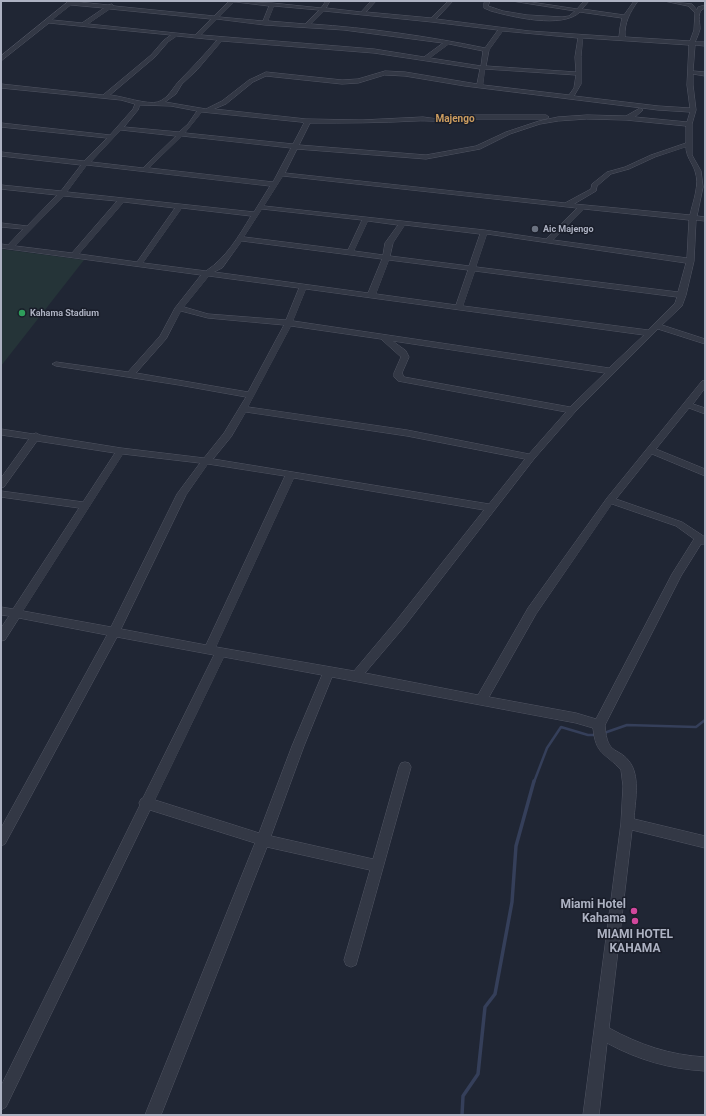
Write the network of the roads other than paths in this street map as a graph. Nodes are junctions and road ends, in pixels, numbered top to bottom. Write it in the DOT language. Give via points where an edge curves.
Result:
graph roads {
  1 [pos="117,1"];
  2 [pos="232,1"];
  3 [pos="236,1"];
  4 [pos="328,1"];
  5 [pos="374,1"];
  6 [pos="451,1"];
  7 [pos="488,1"];
  8 [pos="514,1"];
  9 [pos="586,1"];
  10 [pos="636,1"];
  11 [pos="666,1"];
  12 [pos="71,2"];
  13 [pos="544,3"];
  14 [pos="272,4"];
  15 [pos="110,6"];
  16 [pos="705,6"];
  17 [pos="323,9"];
  18 [pos="579,9"];
  19 [pos="363,12"];
  20 [pos="697,13"];
  21 [pos="625,17"];
  22 [pos="216,18"];
  23 [pos="432,20"];
  24 [pos="47,21"];
  25 [pos="265,23"];
  26 [pos="84,24"];
  27 [pos="307,25"];
  28 [pos="502,29"];
  29 [pos="175,35"];
  30 [pos="196,37"];
  31 [pos="581,37"];
  32 [pos="622,38"];
  33 [pos="221,39"];
  34 [pos="448,42"];
  35 [pos="692,43"];
  36 [pos="705,44"];
  37 [pos="486,50"];
  38 [pos="1,59"];
  39 [pos="424,60"];
  40 [pos="482,68"];
  41 [pos="691,72"];
  42 [pos="579,74"];
  43 [pos="705,74"];
  44 [pos="480,85"];
  45 [pos="1,86"];
  46 [pos="571,96"];
  47 [pos="104,97"];
  48 [pos="138,103"];
  49 [pos="160,103"];
  50 [pos="632,104"];
  51 [pos="201,109"];
  52 [pos="209,110"];
  53 [pos="640,110"];
  54 [pos="693,110"];
  55 [pos="587,117"];
  56 [pos="626,118"];
  57 [pos="307,121"];
  58 [pos="654,121"];
  59 [pos="689,124"];
  60 [pos="1,126"];
  61 [pos="120,128"];
  62 [pos="181,134"];
  63 [pos="112,137"];
  64 [pos="689,144"];
  65 [pos="296,147"];
  66 [pos="4,155"];
  67 [pos="1,162"];
  68 [pos="85,164"];
  69 [pos="144,170"];
  70 [pos="281,174"];
  71 [pos="274,184"];
  72 [pos="1,187"];
  73 [pos="64,192"];
  74 [pos="124,199"];
  75 [pos="566,205"];
  76 [pos="180,206"];
  77 [pos="582,206"];
  78 [pos="259,207"];
  79 [pos="255,214"];
  80 [pos="693,218"];
  81 [pos="366,219"];
  82 [pos="705,219"];
  83 [pos="403,223"];
  84 [pos="1,225"];
  85 [pos="29,228"];
  86 [pos="484,232"];
  87 [pos="240,239"];
  88 [pos="548,241"];
  89 [pos="1,246"];
  90 [pos="10,247"];
  91 [pos="350,254"];
  92 [pos="75,255"];
  93 [pos="386,258"];
  94 [pos="690,261"];
  95 [pos="139,264"];
  96 [pos="471,268"];
  97 [pos="210,273"];
  98 [pos="303,287"];
  99 [pos="682,295"];
  100 [pos="371,296"];
  101 [pos="459,307"];
  102 [pos="178,308"];
  103 [pos="288,324"];
  104 [pos="658,326"];
  105 [pos="649,333"];
  106 [pos="382,337"];
  107 [pos="705,342"];
  108 [pos="56,364"];
  109 [pos="610,371"];
  110 [pos="130,375"];
  111 [pos="705,383"];
  112 [pos="251,395"];
  113 [pos="688,404"];
  114 [pos="243,409"];
  115 [pos="572,410"];
  116 [pos="705,411"];
  117 [pos="1,432"];
  118 [pos="36,436"];
  119 [pos="651,450"];
  120 [pos="121,451"];
  121 [pos="531,457"];
  122 [pos="206,461"];
  123 [pos="291,474"];
  124 [pos="705,474"];
  125 [pos="1,485"];
  126 [pos="1,494"];
  127 [pos="610,500"];
  128 [pos="86,506"];
  129 [pos="490,508"];
  130 [pos="702,539"];
  131 [pos="1,611"];
  132 [pos="17,614"];
  133 [pos="114,632"];
  134 [pos="1,637"];
  135 [pos="215,651"];
  136 [pos="329,672"];
  137 [pos="356,676"];
  138 [pos="480,700"];
  139 [pos="599,725"];
  140 [pos="405,767"];
  141 [pos="145,803"];
  142 [pos="627,823"];
  143 [pos="1,840"];
  144 [pos="262,840"];
  145 [pos="705,842"];
  146 [pos="378,866"];
  147 [pos="351,960"];
  148 [pos="601,1032"];
  149 [pos="705,1064"];
  150 [pos="1,1102"];
  151 [pos="153,1115"];
  152 [pos="591,1115"];
  1 -- 15 [label="street"];
  2 -- 22 [label="street"];
  3 -- 14 [label="street"];
  4 -- 17 [label="street"];
  5 -- 19 [label="street"];
  6 -- 23 [label="street"];
  7 -- 18 [label="street" via="486,7 500,12 549,18 568,18"];
  8 -- 13 [label="street"];
  9 -- 18 [label="street"];
  10 -- 21 [label="street"];
  11 -- 20 [label="street" via="690,4"];
  12 -- 15 [label="street"];
  12 -- 24 [label="street"];
  13 -- 18 [label="street"];
  14 -- 17 [label="street"];
  14 -- 25 [label="street"];
  15 -- 22 [label="street"];
  15 -- 26 [label="street"];
  16 -- 20 [label="street"];
  17 -- 19 [label="street"];
  17 -- 27 [label="street"];
  18 -- 21 [label="street"];
  19 -- 23 [label="street"];
  20 -- 35 [label="street" via="696,34"];
  21 -- 32 [label="street" via="621,30"];
  22 -- 25 [label="street"];
  22 -- 30 [label="street"];
  23 -- 28 [label="street"];
  24 -- 26 [label="street"];
  24 -- 38 [label="street"];
  25 -- 27 [label="street"];
  26 -- 29 [label="street"];
  27 -- 34 [label="street"];
  28 -- 31 [label="street"];
  28 -- 37 [label="street"];
  29 -- 30 [label="street"];
  29 -- 47 [label="street"];
  30 -- 33 [label="street"];
  31 -- 32 [label="street"];
  31 -- 42 [label="street"];
  32 -- 35 [label="street"];
  33 -- 39 [label="street" via="374,51"];
  33 -- 49 [label="street" via="180,83 174,93"];
  34 -- 37 [label="street"];
  34 -- 39 [label="street"];
  35 -- 36 [label="street"];
  35 -- 41 [label="street"];
  37 -- 40 [label="street"];
  39 -- 40 [label="street"];
  40 -- 42 [label="street"];
  40 -- 44 [label="street"];
  41 -- 43 [label="street"];
  41 -- 54 [label="street"];
  42 -- 46 [label="street" via="577,91"];
  44 -- 46 [label="street"];
  44 -- 52 [label="street" via="395,73 342,82 266,74 238,91 221,106"];
  45 -- 47 [label="street"];
  46 -- 50 [label="street"];
  47 -- 48 [label="street"];
  48 -- 49 [label="street"];
  48 -- 61 [label="street"];
  49 -- 51 [label="street"];
  50 -- 53 [label="street"];
  50 -- 54 [label="street"];
  51 -- 52 [label="street"];
  51 -- 62 [label="street"];
  52 -- 57 [label="street"];
  53 -- 56 [label="street"];
  53 -- 58 [label="street"];
  54 -- 59 [label="street"];
  55 -- 56 [label="street"];
  55 -- 57 [label="street"];
  55 -- 65 [label="street" via="539,123 508,133 478,148 430,157"];
  56 -- 58 [label="street"];
  57 -- 65 [label="street"];
  58 -- 59 [label="street"];
  59 -- 64 [label="street"];
  60 -- 63 [label="street"];
  61 -- 62 [label="street"];
  61 -- 63 [label="street"];
  62 -- 65 [label="street"];
  62 -- 69 [label="street"];
  63 -- 68 [label="street"];
  64 -- 75 [label="street" via="609,173 594,185 594,190"];
  64 -- 80 [label="street" via="689,155 698,171 700,181"];
  65 -- 70 [label="street"];
  66 -- 67 [label="street"];
  66 -- 68 [label="street"];
  68 -- 69 [label="street"];
  68 -- 73 [label="street"];
  69 -- 71 [label="street"];
  70 -- 71 [label="street"];
  70 -- 75 [label="street"];
  71 -- 78 [label="street"];
  72 -- 73 [label="street"];
  73 -- 74 [label="street"];
  73 -- 85 [label="street"];
  74 -- 76 [label="street"];
  74 -- 92 [label="street"];
  75 -- 77 [label="street"];
  76 -- 79 [label="street"];
  76 -- 95 [label="street"];
  77 -- 80 [label="street"];
  77 -- 88 [label="street"];
  78 -- 79 [label="street"];
  78 -- 81 [label="street"];
  79 -- 87 [label="street"];
  80 -- 82 [label="street"];
  80 -- 94 [label="street"];
  81 -- 83 [label="street"];
  81 -- 91 [label="street"];
  83 -- 86 [label="street"];
  83 -- 93 [label="street" via="389,243"];
  84 -- 85 [label="street"];
  85 -- 90 [label="street"];
  86 -- 88 [label="street"];
  86 -- 96 [label="street"];
  87 -- 91 [label="street"];
  87 -- 97 [label="street" via="219,266"];
  88 -- 94 [label="street"];
  89 -- 90 [label="street"];
  90 -- 92 [label="street"];
  91 -- 93 [label="street"];
  92 -- 95 [label="street"];
  93 -- 96 [label="street"];
  93 -- 100 [label="street"];
  94 -- 99 [label="street"];
  95 -- 97 [label="street"];
  96 -- 99 [label="street"];
  96 -- 101 [label="street"];
  97 -- 98 [label="street"];
  97 -- 102 [label="street" via="203,277"];
  98 -- 100 [label="street"];
  98 -- 103 [label="street"];
  99 -- 104 [label="street" via="679,304"];
  100 -- 101 [label="street"];
  101 -- 105 [label="street"];
  102 -- 103 [label="street" via="208,316 251,318"];
  102 -- 110 [label="street" via="163,337"];
  103 -- 106 [label="street"];
  103 -- 112 [label="street"];
  104 -- 105 [label="street"];
  104 -- 107 [label="street"];
  105 -- 109 [label="street"];
  106 -- 109 [label="street"];
  106 -- 115 [label="street" via="405,357 398,373 401,379"];
  108 -- 110 [label="street"];
  109 -- 115 [label="street"];
  110 -- 112 [label="street"];
  111 -- 113 [label="street"];
  112 -- 114 [label="street"];
  113 -- 116 [label="street"];
  113 -- 119 [label="street"];
  114 -- 121 [label="street" via="407,433"];
  114 -- 122 [label="street" via="228,435"];
  115 -- 121 [label="street"];
  117 -- 118 [label="street"];
  118 -- 120 [label="street"];
  118 -- 125 [label="street"];
  119 -- 124 [label="street"];
  119 -- 127 [label="street"];
  120 -- 122 [label="street"];
  120 -- 128 [label="street"];
  121 -- 129 [label="street"];
  122 -- 123 [label="street"];
  122 -- 133 [label="street" via="179,500"];
  123 -- 129 [label="street"];
  123 -- 135 [label="street"];
  126 -- 128 [label="street"];
  127 -- 130 [label="street" via="679,524"];
  127 -- 138 [label="street" via="532,611"];
  128 -- 132 [label="street"];
  129 -- 137 [label="street" via="428,589"];
  130 -- 139 [label="street" via="677,574"];
  131 -- 132 [label="street"];
  132 -- 133 [label="street"];
  132 -- 134 [label="street"];
  133 -- 135 [label="street"];
  133 -- 143 [label="street"];
  135 -- 136 [label="street"];
  135 -- 141 [label="street" via="172,754"];
  136 -- 137 [label="street"];
  136 -- 144 [label="street"];
  137 -- 138 [label="street"];
  138 -- 139 [label="street" via="576,718"];
  139 -- 142 [label="street" via="602,746 626,767"];
  140 -- 146 [label="street"];
  141 -- 144 [label="street"];
  141 -- 150 [label="street"];
  142 -- 145 [label="street"];
  142 -- 148 [label="street"];
  144 -- 146 [label="street"];
  144 -- 151 [label="street"];
  146 -- 147 [label="street"];
  148 -- 149 [label="street" via="628,1048 666,1060"];
  148 -- 152 [label="street"];
}
